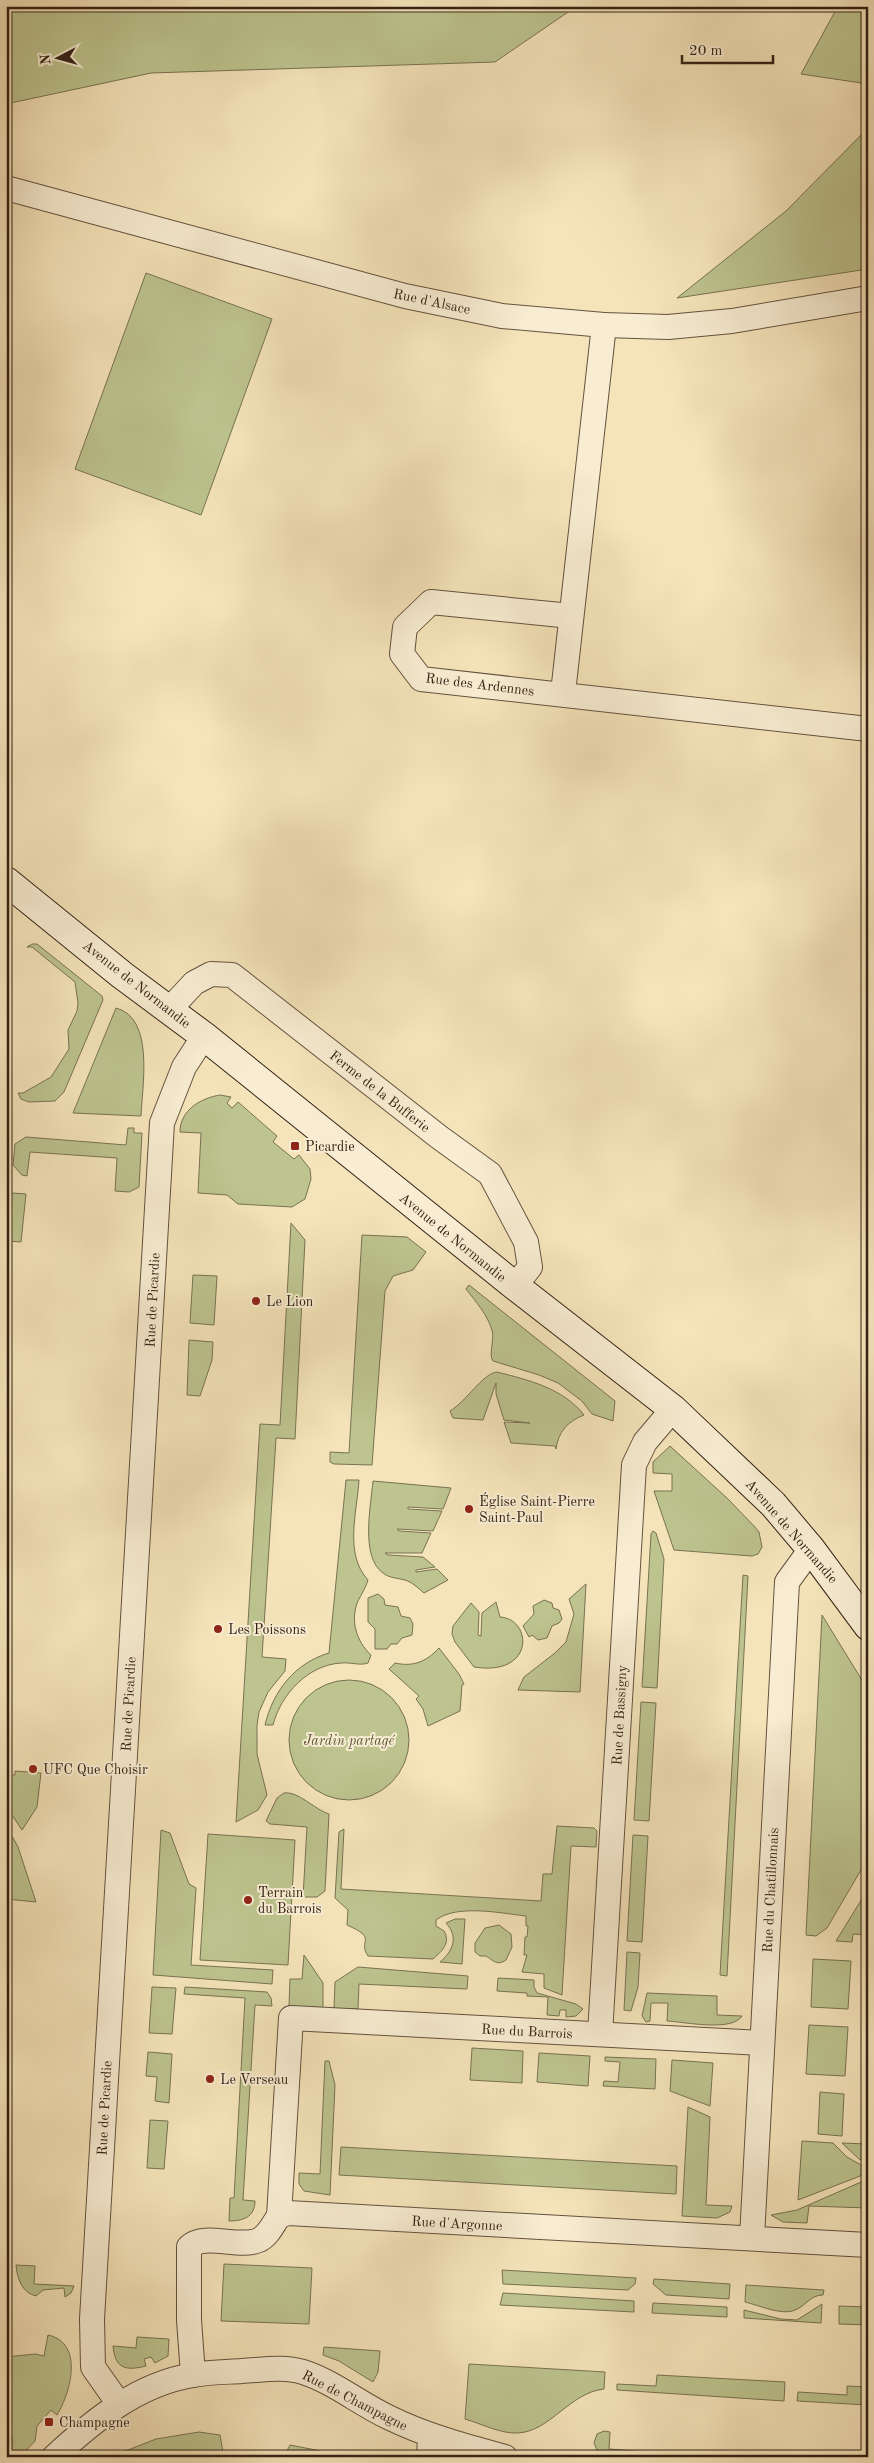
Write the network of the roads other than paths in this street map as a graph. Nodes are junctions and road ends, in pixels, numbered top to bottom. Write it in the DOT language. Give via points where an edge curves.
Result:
graph roads {
  1 [pos="6,188"];
  2 [pos="868,298"];
  3 [pos="604,325"];
  4 [pos="571,616"];
  5 [pos="562,694"];
  6 [pos="868,729"];
  7 [pos="6,882"];
  8 [pos="169,1010"];
  9 [pos="204,1036"];
  10 [pos="515,1286"];
  11 [pos="673,1409"];
  12 [pos="811,1549"];
  13 [pos="868,1626"];
  14 [pos="600,2034"];
  15 [pos="762,2043"];
  16 [pos="280,2216"];
  17 [pos="752,2238"];
  18 [pos="868,2245"];
  19 [pos="193,2374"];
  20 [pos="118,2404"];
  21 [pos="429,2447"];
  22 [pos="54,2457"];
  23 [pos="504,2457"];
  1 -- 3 [label="street, Rue d'Alsace" via="405,296 502,316"];
  2 -- 3 [label="street, Rue d'Alsace" via="732,321 668,327"];
  3 -- 4 [label="street"];
  4 -- 5 [label="street"];
  4 -- 5 [label="street, Rue des Ardennes" via="430,602 405,627 402,654 421,679"];
  5 -- 6 [label="street, Rue des Ardennes"];
  7 -- 8 [label="main road, Avenue de Normandie"];
  8 -- 9 [label="main road, Avenue de Normandie"];
  8 -- 10 [label="street, Ferme de la Bufferie" via="194,983 211,974 232,976 490,1174 526,1242 530,1267"];
  9 -- 10 [label="main road, Avenue de Normandie"];
  9 -- 20 [label="street, Rue de Picardie" via="184,1067 162,1123 92,2319 93,2367"];
  10 -- 11 [label="main road, Avenue de Normandie"];
  11 -- 12 [label="main road, Avenue de Normandie" via="773,1504"];
  11 -- 14 [label="street, Rue de Bassigny" via="645,1442 634,1465"];
  12 -- 13 [label="main road, Avenue de Normandie"];
  12 -- 15 [label="street, Rue du Chatillonnais" via="787,1582"];
  14 -- 15 [label="street, Rue du Barrois"];
  14 -- 16 [label="street, Rue du Barrois" via="292,2018"];
  15 -- 17 [label="street, Rue du Chatillonnais"];
  16 -- 17 [label="street, Rue d'Argonne" via="297,2214"];
  16 -- 19 [label="street" via="260,2240 240,2243 201,2241 189,2247 188,2320"];
  17 -- 18 [label="street, Rue d'Argonne"];
  19 -- 20 [label="street, Rue de Champagne" via="171,2380"];
  19 -- 21 [label="street, Rue de Champagne" via="274,2369 303,2372 388,2417"];
  20 -- 22 [label="street, Rue de Champagne"];
  21 -- 23 [label="street, Rue de Champagne"];
}
